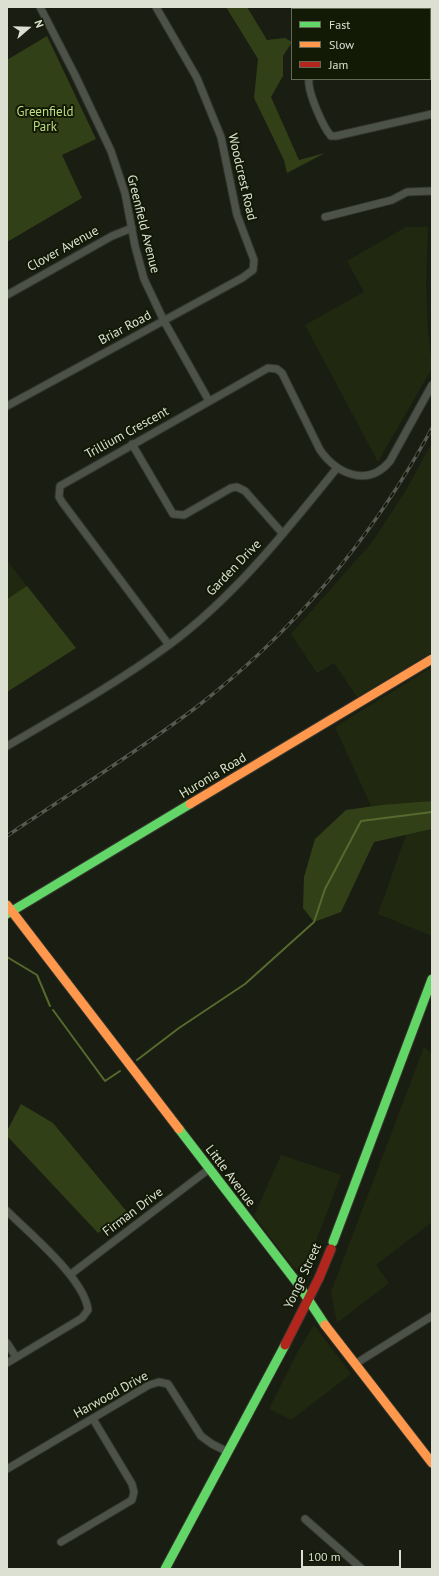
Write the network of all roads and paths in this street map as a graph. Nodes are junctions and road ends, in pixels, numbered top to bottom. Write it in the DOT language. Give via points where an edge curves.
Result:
graph roads {
  1 [pos="40,7"];
  2 [pos="156,7"];
  3 [pos="309,80"];
  4 [pos="432,114"];
  5 [pos="432,191"];
  6 [pos="325,217"];
  7 [pos="132,228"];
  8 [pos="253,270"];
  9 [pos="7,295"];
  10 [pos="164,321"];
  11 [pos="432,385"];
  12 [pos="209,401"];
  13 [pos="7,406"];
  14 [pos="132,444"];
  15 [pos="337,468"];
  16 [pos="283,534"];
  17 [pos="169,645"];
  18 [pos="432,659"];
  19 [pos="7,746"];
  20 [pos="9,910"];
  21 [pos="432,979"];
  22 [pos="208,1169"];
  23 [pos="7,1211"];
  24 [pos="71,1274"];
  25 [pos="308,1299"];
  26 [pos="432,1316"];
  27 [pos="7,1343"];
  28 [pos="16,1358"];
  29 [pos="7,1363"];
  30 [pos="355,1364"];
  31 [pos="93,1418"];
  32 [pos="228,1452"];
  33 [pos="432,1464"];
  34 [pos="7,1469"];
  35 [pos="305,1519"];
  36 [pos="61,1542"];
  37 [pos="165,1569"];
  38 [pos="362,1569"];
  1 -- 7 [label="street, Greenfield Avenue" via="111,151 125,193"];
  2 -- 8 [label="street, Woodcrest Road" via="197,78 221,137 237,215 254,260"];
  3 -- 4 [label="street" via="310,91 331,136"];
  5 -- 6 [label="street" via="407,192 392,200"];
  7 -- 9 [label="street, Clover Avenue" via="112,236"];
  7 -- 10 [label="street, Greenfield Avenue" via="144,279"];
  8 -- 10 [label="street, Briar Road"];
  10 -- 12 [label="street, Greenfield Avenue"];
  10 -- 13 [label="street, Briar Road"];
  11 -- 15 [label="street" via="384,468 363,476"];
  12 -- 14 [label="street, Trillium Crescent"];
  12 -- 15 [label="street, Trillium Crescent" via="268,368 277,369 282,373 320,450"];
  14 -- 16 [label="street" via="173,514 184,515 237,487 245,491"];
  14 -- 17 [label="street, Trillium Crescent" via="64,483 60,486 59,497"];
  15 -- 16 [label="street, Garden Drive"];
  16 -- 17 [label="street, Garden Drive" via="231,590"];
  17 -- 19 [label="street, Garden Drive" via="104,689"];
  18 -- 20 [label="main road, Huronia Road"];
  20 -- 22 [label="main road, Little Avenue"];
  21 -- 25 [label="main road, Yonge Street" via="332,1246"];
  22 -- 24 [label="street, Firman Drive"];
  22 -- 25 [label="main road, Little Avenue"];
  23 -- 24 [label="street"];
  24 -- 28 [label="street" via="88,1304 86,1314"];
  25 -- 30 [label="main road, Little Avenue"];
  25 -- 32 [label="main road, Yonge Street"];
  26 -- 30 [label="street"];
  27 -- 28 [label="street"];
  28 -- 29 [label="street"];
  30 -- 33 [label="main road, Little Avenue"];
  31 -- 32 [label="street, Harwood Drive" via="149,1385 166,1382 201,1436"];
  31 -- 34 [label="street, Harwood Drive"];
  31 -- 36 [label="street" via="132,1484 134,1495 132,1500"];
  32 -- 37 [label="main road, Yonge Street"];
  35 -- 38 [label="street"];
}
